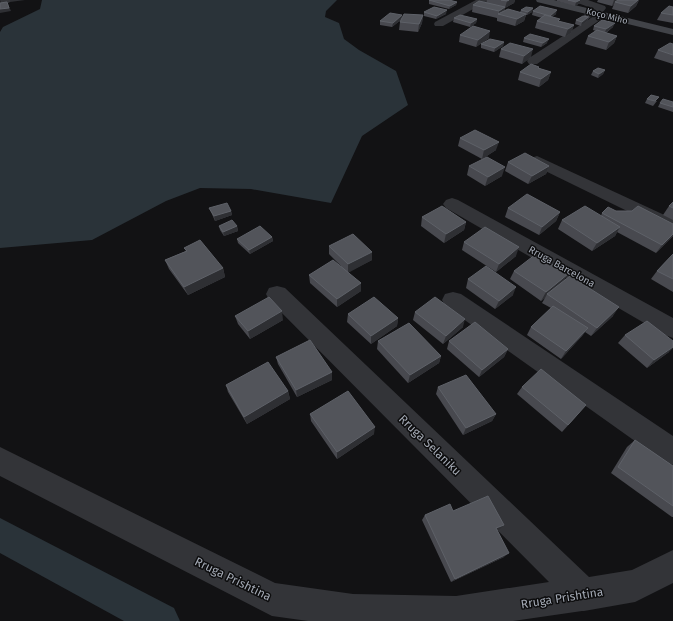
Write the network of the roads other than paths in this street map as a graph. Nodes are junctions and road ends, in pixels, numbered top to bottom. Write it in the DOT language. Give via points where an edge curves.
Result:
graph roads {
  1 [pos="484,0"];
  2 [pos="541,0"];
  3 [pos="578,0"];
  4 [pos="599,14"];
  5 [pos="440,24"];
  6 [pos="673,32"];
  7 [pos="533,62"];
  8 [pos="537,161"];
  9 [pos="452,204"];
  10 [pos="673,226"];
  11 [pos="277,294"];
  12 [pos="453,300"];
  13 [pos="673,329"];
  14 [pos="673,452"];
  15 [pos="0,461"];
  16 [pos="673,566"];
  17 [pos="584,595"];
  1 -- 5 [label="street"];
  2 -- 4 [label="street, Koço Miho"];
  3 -- 4 [label="street" via="601,8"];
  4 -- 6 [label="street, Koço Miho"];
  4 -- 7 [label="street"];
  8 -- 10 [label="street"];
  9 -- 13 [label="street, Rruga Barcelona"];
  11 -- 17 [label="street, Rruga Selaniku"];
  12 -- 14 [label="street"];
  15 -- 17 [label="street, Rruga Prishtina" via="272,599 353,611 456,613"];
  16 -- 17 [label="street, Rruga Prishtina" via="635,586"];
}
